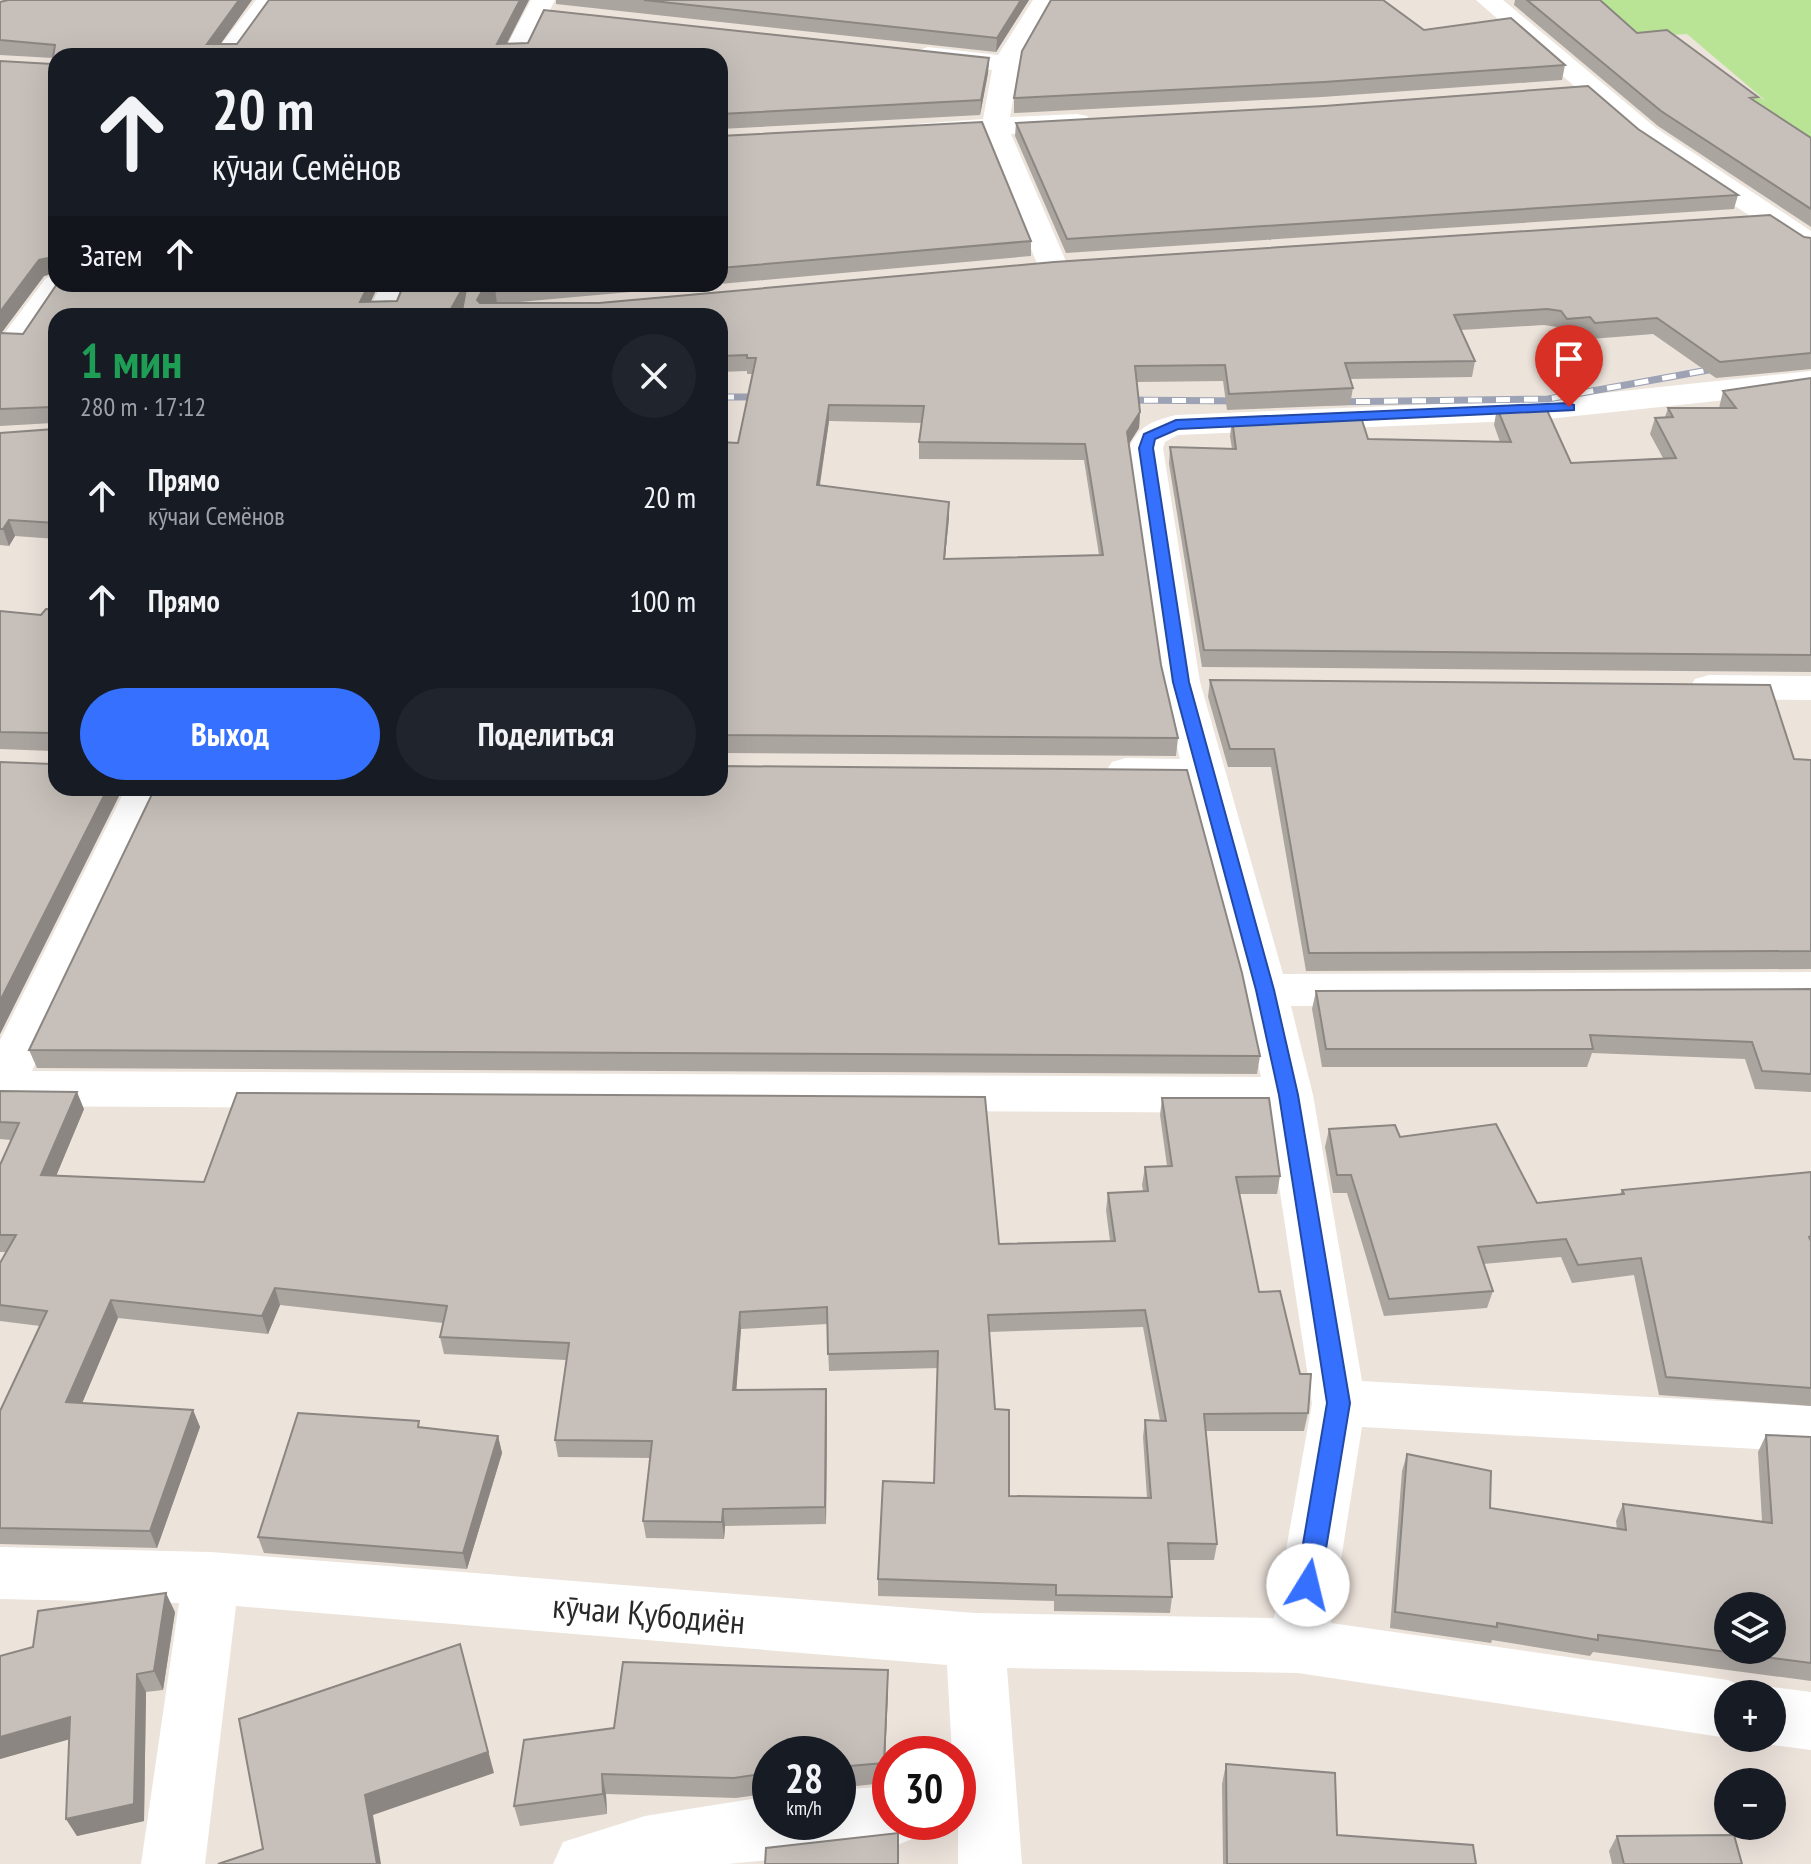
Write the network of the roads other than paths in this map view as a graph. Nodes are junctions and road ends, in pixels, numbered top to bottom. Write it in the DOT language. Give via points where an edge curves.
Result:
graph roads {
  1 [pos="269,0"];
  2 [pos="1045,0"];
  3 [pos="1488,0"];
  4 [pos="540,6"];
  5 [pos="567,16"];
  6 [pos="231,48"];
  7 [pos="518,48"];
  8 [pos="897,52"];
  9 [pos="1006,64"];
  10 [pos="1590,88"];
  11 [pos="1559,91"];
  12 [pos="1104,121"];
  13 [pos="995,127"];
  14 [pos="903,131"];
  15 [pos="1774,218"];
  16 [pos="1726,221"];
  17 [pos="1811,244"];
  18 [pos="1084,264"];
  19 [pos="1053,266"];
  20 [pos="1021,269"];
  21 [pos="50,292"];
  22 [pos="48,340"];
  23 [pos="8,342"];
  24 [pos="1811,381"];
  25 [pos="1681,687"];
  26 [pos="1811,688"];
  27 [pos="1095,771"];
  28 [pos="1204,772"];
  29 [pos="142,796"];
  30 [pos="1811,988"];
  31 [pos="1265,990"];
  32 [pos="0,1088"];
  33 [pos="1289,1095"];
  34 [pos="1339,1403"];
  35 [pos="1811,1429"];
  36 [pos="0,1573"];
  37 [pos="211,1578"];
  38 [pos="975,1640"];
  39 [pos="1298,1646"];
  40 [pos="1714,1707"];
  41 [pos="1786,1718"];
  42 [pos="1811,1721"];
  43 [pos="752,1828"];
  44 [pos="979,1828"];
  45 [pos="173,1864"];
  46 [pos="585,1864"];
  1 -- 6 [label="street"];
  2 -- 9 [label="street"];
  3 -- 10 [label="street"];
  4 -- 5 [label="street"];
  4 -- 7 [label="street"];
  8 -- 9 [label="street"];
  9 -- 13 [label="street"];
  10 -- 11 [label="street"];
  10 -- 15 [label="street" via="1646,134"];
  12 -- 13 [label="street"];
  13 -- 14 [label="street"];
  13 -- 19 [label="street"];
  15 -- 16 [label="street"];
  15 -- 17 [label="street"];
  18 -- 19 [label="street"];
  19 -- 20 [label="street"];
  21 -- 23 [label="street"];
  22 -- 23 [label="street"];
  24 -- 28 [label="street" via="1538,410 1176,425 1149,437 1146,448 1196,682"];
  25 -- 26 [label="street"];
  27 -- 28 [label="street"];
  28 -- 31 [label="street"];
  29 -- 32 [label="street"];
  30 -- 31 [label="street"];
  31 -- 33 [label="street"];
  32 -- 33 [label="street"];
  33 -- 34 [label="street"];
  34 -- 35 [label="street"];
  34 -- 39 [label="street"];
  36 -- 37 [label="street, кӯчаи Қубодиён"];
  37 -- 38 [label="street, кӯчаи Қубодиён"];
  37 -- 45 [label="street"];
  38 -- 39 [label="street, кӯчаи Қубодиён"];
  38 -- 44 [label="street"];
  39 -- 40 [label="street, кӯчаи Қубодиён"];
  41 -- 42 [label="street"];
  43 -- 46 [label="street" via="621,1852"];
}
